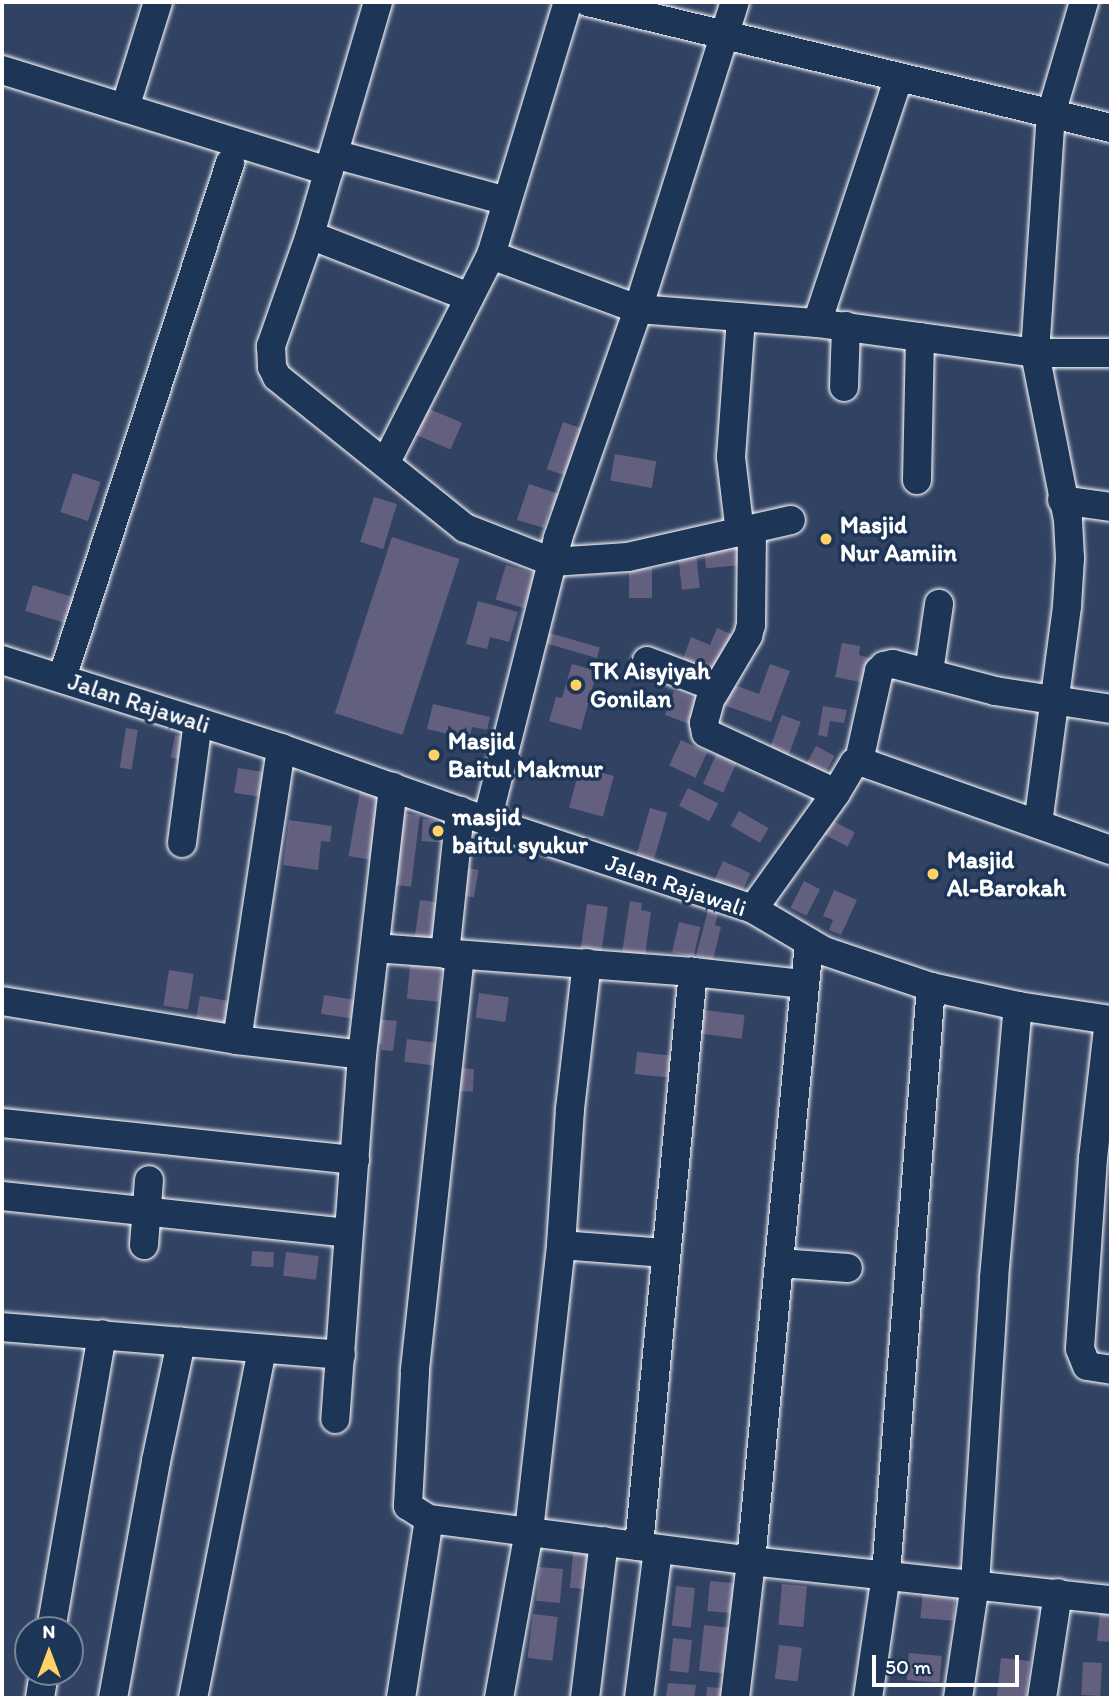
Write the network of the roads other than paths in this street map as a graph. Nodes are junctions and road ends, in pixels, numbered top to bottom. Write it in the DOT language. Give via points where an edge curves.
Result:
graph roads {
  1 [pos="158,2"];
  2 [pos="378,2"];
  3 [pos="568,2"];
  4 [pos="588,2"];
  5 [pos="735,2"];
  6 [pos="1084,2"];
  7 [pos="725,37"];
  8 [pos="2,70"];
  9 [pos="898,79"];
  10 [pos="125,108"];
  11 [pos="1051,114"];
  12 [pos="1111,128"];
  13 [pos="332,162"];
  14 [pos="230,163"];
  15 [pos="507,201"];
  16 [pos="310,235"];
  17 [pos="491,255"];
  18 [pos="469,297"];
  19 [pos="638,309"];
  20 [pos="741,317"];
  21 [pos="817,323"];
  22 [pos="846,326"];
  23 [pos="920,337"];
  24 [pos="1035,354"];
  25 [pos="1111,354"];
  26 [pos="845,387"];
  27 [pos="386,462"];
  28 [pos="917,480"];
  29 [pos="1062,500"];
  30 [pos="1111,507"];
  31 [pos="791,520"];
  32 [pos="746,532"];
  33 [pos="552,562"];
  34 [pos="939,604"];
  35 [pos="2,660"];
  36 [pos="647,662"];
  37 [pos="929,672"];
  38 [pos="62,678"];
  39 [pos="713,695"];
  40 [pos="1055,701"];
  41 [pos="1111,709"];
  42 [pos="198,722"];
  43 [pos="281,748"];
  44 [pos="859,761"];
  45 [pos="393,787"];
  46 [pos="836,793"];
  47 [pos="460,811"];
  48 [pos="487,821"];
  49 [pos="1038,824"];
  50 [pos="182,843"];
  51 [pos="1111,850"];
  52 [pos="753,909"];
  53 [pos="808,943"];
  54 [pos="375,948"];
  55 [pos="453,954"];
  56 [pos="587,963"];
  57 [pos="693,972"];
  58 [pos="804,984"];
  59 [pos="931,987"];
  60 [pos="2,1001"];
  61 [pos="1018,1006"];
  62 [pos="1110,1020"];
  63 [pos="237,1040"];
  64 [pos="362,1055"];
  65 [pos="2,1124"];
  66 [pos="355,1160"];
  67 [pos="149,1180"];
  68 [pos="2,1196"];
  69 [pos="147,1213"];
  70 [pos="341,1232"];
  71 [pos="144,1245"];
  72 [pos="561,1245"];
  73 [pos="665,1252"];
  74 [pos="780,1263"];
  75 [pos="848,1268"];
  76 [pos="2,1326"];
  77 [pos="102,1334"];
  78 [pos="181,1342"];
  79 [pos="262,1350"];
  80 [pos="341,1355"];
  81 [pos="1111,1370"];
  82 [pos="335,1419"];
  83 [pos="429,1519"];
  84 [pos="529,1531"];
  85 [pos="604,1541"];
  86 [pos="648,1547"];
  87 [pos="751,1560"];
  88 [pos="886,1574"];
  89 [pos="975,1584"];
  90 [pos="1058,1593"];
  91 [pos="1111,1600"];
  92 [pos="53,1616"];
  93 [pos="113,1698"];
  94 [pos="193,1698"];
  95 [pos="401,1698"];
  96 [pos="499,1698"];
  97 [pos="585,1698"];
  98 [pos="639,1698"];
  99 [pos="735,1698"];
  100 [pos="868,1698"];
  101 [pos="958,1698"];
  102 [pos="1042,1698"];
  1 -- 10 [label="street"];
  2 -- 13 [label="street"];
  3 -- 15 [label="street"];
  4 -- 7 [label="street"];
  5 -- 7 [label="street"];
  6 -- 11 [label="street"];
  7 -- 9 [label="street"];
  7 -- 19 [label="street"];
  8 -- 10 [label="street"];
  9 -- 11 [label="street"];
  9 -- 21 [label="street"];
  10 -- 13 [label="street"];
  11 -- 12 [label="street"];
  11 -- 24 [label="street"];
  13 -- 15 [label="street"];
  13 -- 16 [label="street"];
  14 -- 38 [label="street"];
  15 -- 17 [label="street"];
  16 -- 18 [label="street"];
  16 -- 27 [label="street" via="271,346 271,367 293,391"];
  17 -- 18 [label="street"];
  17 -- 19 [label="street"];
  18 -- 27 [label="street"];
  19 -- 20 [label="street"];
  19 -- 33 [label="street"];
  20 -- 21 [label="street"];
  20 -- 32 [label="street" via="731,457"];
  21 -- 22 [label="street"];
  22 -- 23 [label="street"];
  22 -- 26 [label="street"];
  23 -- 24 [label="street"];
  23 -- 28 [label="street"];
  24 -- 25 [label="street"];
  24 -- 29 [label="street"];
  27 -- 33 [label="street" via="465,528"];
  29 -- 30 [label="street"];
  29 -- 40 [label="street" via="1070,558"];
  31 -- 32 [label="street"];
  32 -- 33 [label="street" via="628,557"];
  32 -- 39 [label="street" via="751,625"];
  33 -- 48 [label="street"];
  34 -- 37 [label="street"];
  35 -- 38 [label="street, Jalan Rajawali"];
  36 -- 39 [label="street" via="710,685"];
  37 -- 40 [label="street" via="995,691"];
  37 -- 44 [label="street" via="893,664 879,671"];
  38 -- 42 [label="street, Jalan Rajawali"];
  39 -- 46 [label="street" via="704,723 706,733"];
  40 -- 41 [label="street"];
  40 -- 49 [label="street"];
  42 -- 43 [label="street, Jalan Rajawali"];
  42 -- 50 [label="street"];
  43 -- 45 [label="street, Jalan Rajawali"];
  43 -- 63 [label="street"];
  44 -- 46 [label="street" via="853,763"];
  44 -- 49 [label="street"];
  45 -- 47 [label="street, Jalan Rajawali"];
  45 -- 54 [label="street"];
  46 -- 52 [label="street"];
  47 -- 48 [label="street, Jalan Rajawali"];
  47 -- 55 [label="street"];
  48 -- 52 [label="street, Jalan Rajawali"];
  49 -- 51 [label="street"];
  52 -- 53 [label="street, Jalan Rajawali"];
  53 -- 58 [label="street"];
  53 -- 59 [label="street, Jalan Rajawali"];
  54 -- 55 [label="street"];
  54 -- 64 [label="street"];
  55 -- 56 [label="street"];
  55 -- 83 [label="street" via="406,1494 408,1506"];
  56 -- 57 [label="street"];
  56 -- 72 [label="street" via="570,1109"];
  57 -- 58 [label="street"];
  57 -- 73 [label="street"];
  58 -- 74 [label="street"];
  59 -- 61 [label="street, Jalan Rajawali"];
  59 -- 88 [label="street"];
  60 -- 63 [label="street"];
  61 -- 62 [label="street, Jalan Rajawali"];
  61 -- 89 [label="street" via="994,1278"];
  62 -- 81 [label="street" via="1093,1158 1080,1349 1087,1366"];
  63 -- 64 [label="street"];
  64 -- 66 [label="street"];
  65 -- 66 [label="street"];
  66 -- 80 [label="street"];
  67 -- 69 [label="street"];
  68 -- 69 [label="street"];
  69 -- 70 [label="street"];
  69 -- 71 [label="street"];
  72 -- 73 [label="street"];
  72 -- 84 [label="street"];
  73 -- 86 [label="street"];
  74 -- 75 [label="street"];
  74 -- 87 [label="street"];
  76 -- 77 [label="street"];
  77 -- 78 [label="street"];
  77 -- 92 [label="street"];
  78 -- 79 [label="street"];
  78 -- 93 [label="street"];
  79 -- 80 [label="street"];
  79 -- 94 [label="street"];
  80 -- 82 [label="street"];
  83 -- 84 [label="street"];
  83 -- 95 [label="street"];
  84 -- 85 [label="street"];
  84 -- 96 [label="street"];
  85 -- 86 [label="street"];
  85 -- 97 [label="street"];
  86 -- 87 [label="street"];
  86 -- 98 [label="street"];
  87 -- 88 [label="street"];
  87 -- 99 [label="street"];
  88 -- 89 [label="street"];
  88 -- 100 [label="street"];
  89 -- 90 [label="street"];
  89 -- 101 [label="street"];
  90 -- 91 [label="street"];
  90 -- 102 [label="street"];
}
